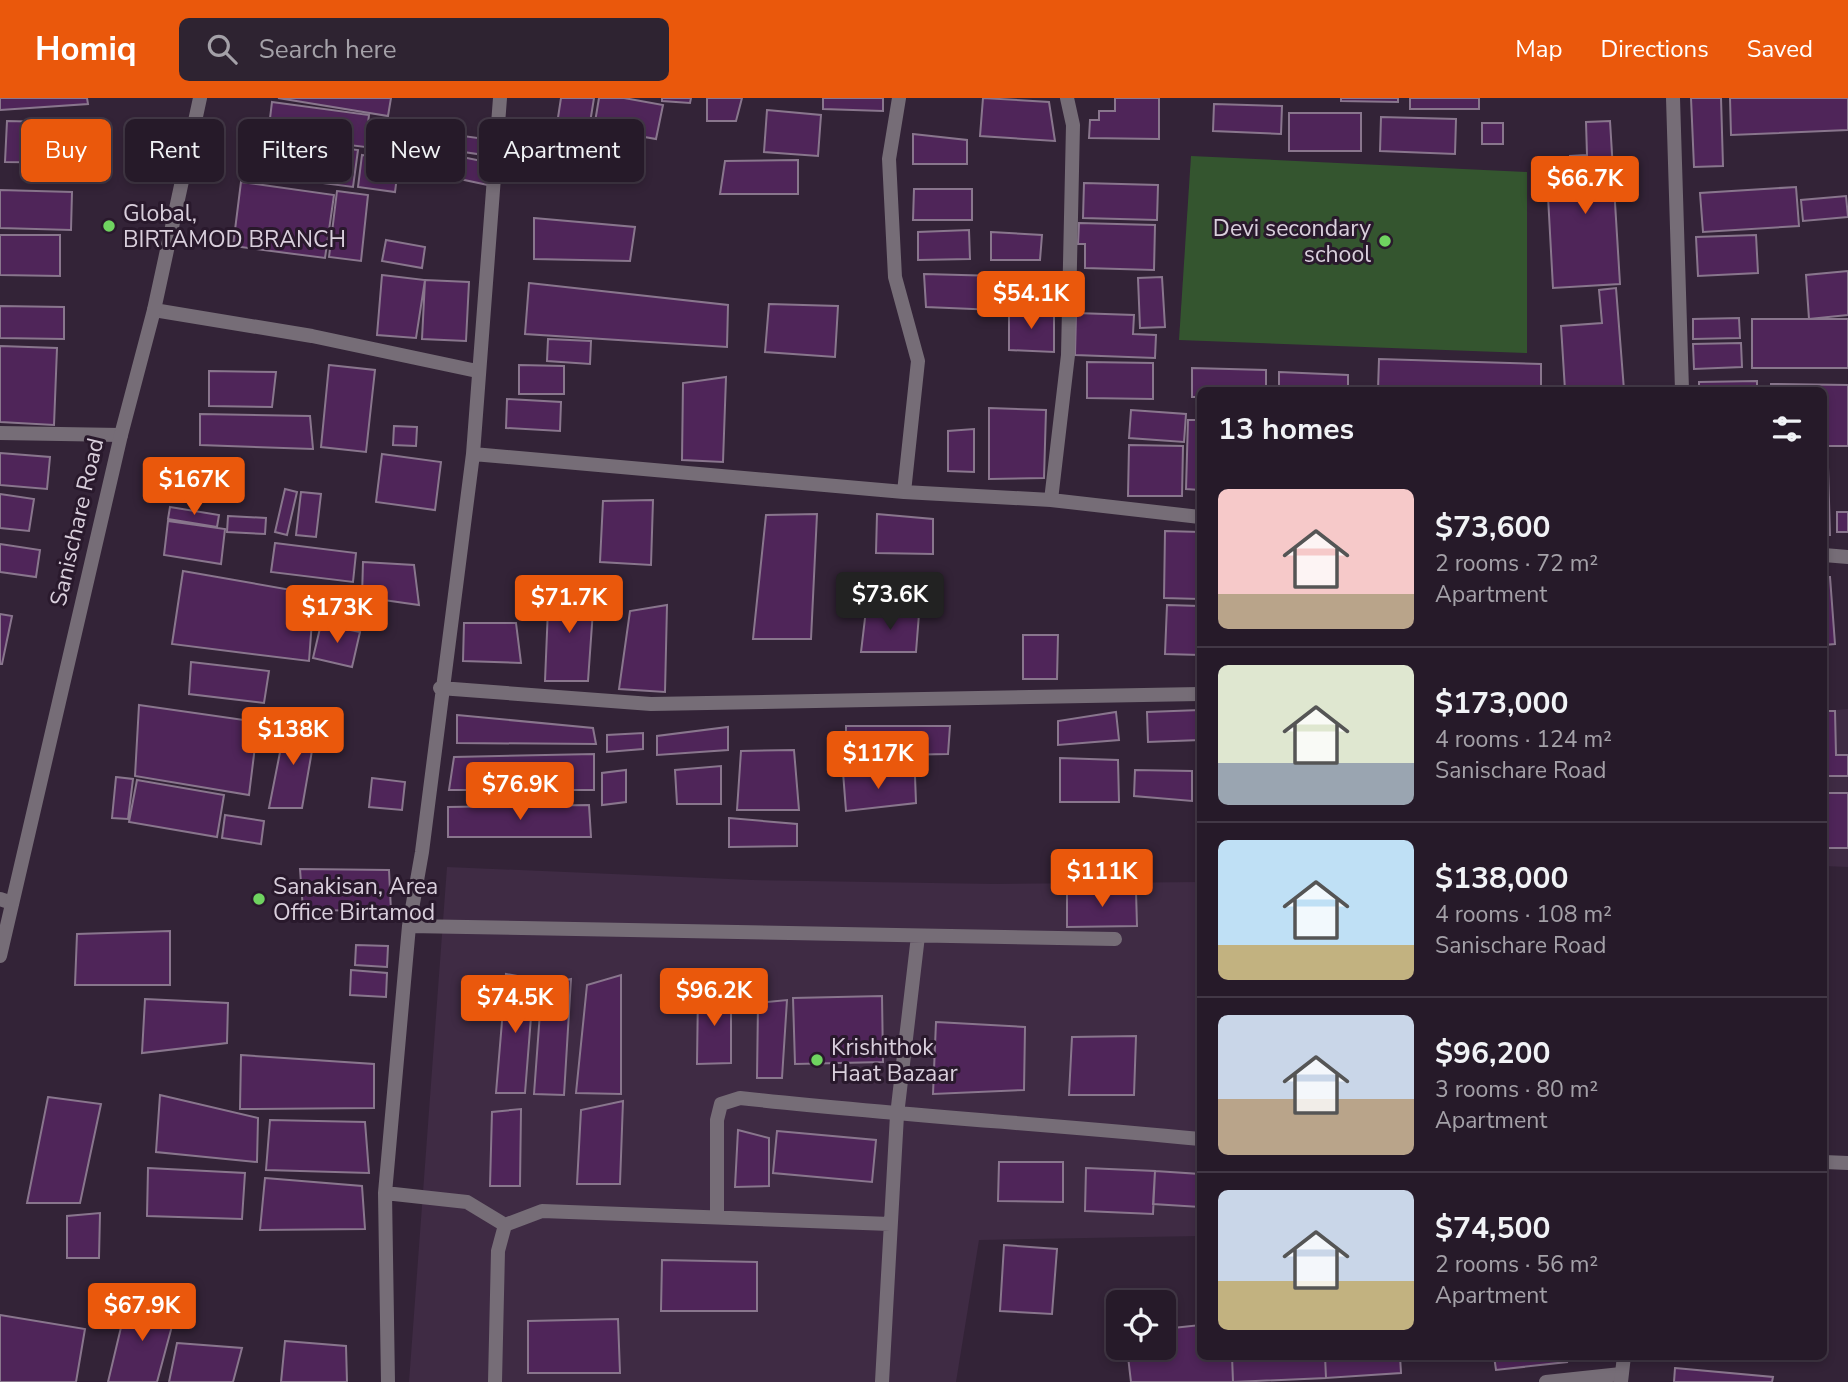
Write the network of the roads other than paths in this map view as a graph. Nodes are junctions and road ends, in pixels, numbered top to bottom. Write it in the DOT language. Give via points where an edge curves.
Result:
graph roads {
  1 [pos="200,98"];
  2 [pos="500,98"];
  3 [pos="898,98"];
  4 [pos="1067,98"];
  5 [pos="1673,98"];
  6 [pos="155,310"];
  7 [pos="477,371"];
  8 [pos="1682,387"];
  9 [pos="0,433"];
  10 [pos="121,435"];
  11 [pos="473,454"];
  12 [pos="904,492"];
  13 [pos="1051,500"];
  14 [pos="1197,517"];
  15 [pos="1827,555"];
  16 [pos="1848,557"];
  17 [pos="440,688"];
  18 [pos="1197,694"];
  19 [pos="6,901"];
  20 [pos="409,926"];
  21 [pos="918,936"];
  22 [pos="1115,939"];
  23 [pos="0,956"];
  24 [pos="897,1115"];
  25 [pos="1197,1139"];
  26 [pos="1827,1162"];
  27 [pos="1848,1163"];
  28 [pos="385,1193"];
  29 [pos="718,1217"];
  30 [pos="890,1224"];
  31 [pos="505,1225"];
  32 [pos="1623,1360"];
  33 [pos="1621,1378"];
  34 [pos="388,1382"];
  35 [pos="495,1382"];
  36 [pos="883,1382"];
  37 [pos="1546,1382"];
  1 -- 6 [label="street, Sanischare Road"];
  2 -- 7 [label="street"];
  3 -- 12 [label="street" via="889,159 895,277 918,360"];
  4 -- 13 [label="street" via="1073,125 1068,355"];
  5 -- 8 [label="street"];
  6 -- 7 [label="street" via="312,336"];
  6 -- 10 [label="street, Sanischare Road"];
  7 -- 11 [label="street"];
  9 -- 10 [label="street"];
  10 -- 19 [label="street, Sanischare Road"];
  11 -- 12 [label="street"];
  11 -- 17 [label="street"];
  12 -- 13 [label="street"];
  13 -- 14 [label="street"];
  15 -- 16 [label="street"];
  17 -- 18 [label="street" via="651,704"];
  17 -- 20 [label="street"];
  19 -- 23 [label="street, Sanischare Road"];
  20 -- 21 [label="street"];
  20 -- 28 [label="street"];
  21 -- 22 [label="street"];
  21 -- 24 [label="street"];
  24 -- 25 [label="street"];
  24 -- 29 [label="street" via="740,1098 721,1104 716,1120"];
  24 -- 30 [label="street"];
  26 -- 27 [label="street"];
  28 -- 31 [label="street" via="467,1202"];
  28 -- 34 [label="street"];
  29 -- 30 [label="street"];
  29 -- 31 [label="street" via="542,1211"];
  30 -- 36 [label="street"];
  31 -- 35 [label="street" via="498,1251"];
  32 -- 33 [label="street"];
  33 -- 37 [label="street"];
}
